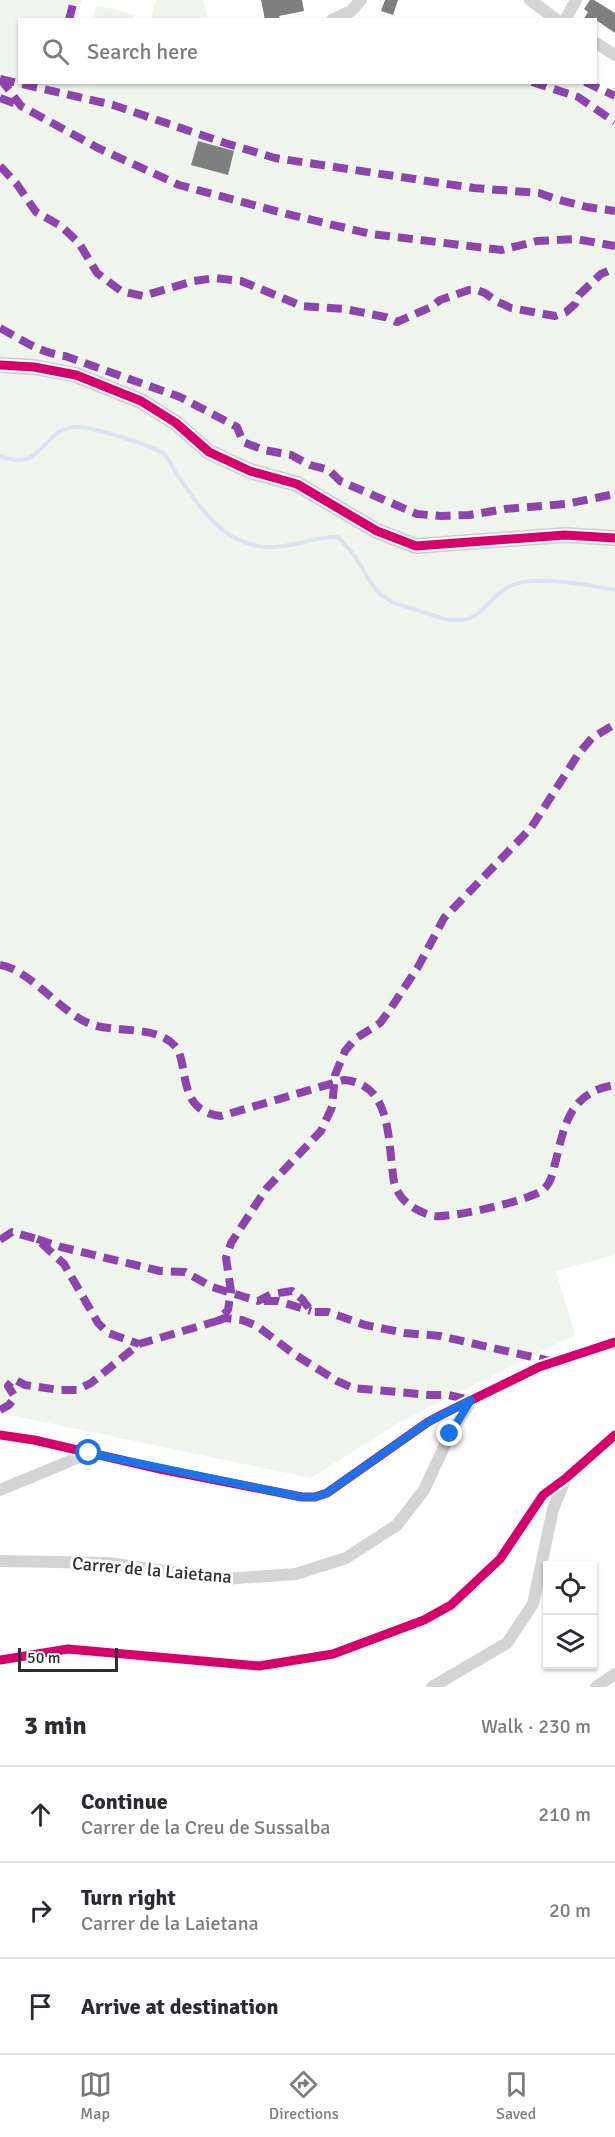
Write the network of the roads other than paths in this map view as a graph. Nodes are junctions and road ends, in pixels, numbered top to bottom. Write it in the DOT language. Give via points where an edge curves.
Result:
graph roads {
  1 [pos="361,0"];
  2 [pos="530,0"];
  3 [pos="576,0"];
  4 [pos="336,18"];
  5 [pos="554,18"];
  6 [pos="566,18"];
  7 [pos="597,45"];
  8 [pos="615,55"];
  9 [pos="0,365"];
  10 [pos="615,538"];
  11 [pos="615,1342"];
  12 [pos="471,1400"];
  13 [pos="0,1435"];
  14 [pos="615,1435"];
  15 [pos="89,1453"];
  16 [pos="566,1478"];
  17 [pos="0,1491"];
  18 [pos="0,1561"];
  19 [pos="0,1660"];
  20 [pos="615,1674"];
  21 [pos="432,1687"];
  22 [pos="596,1687"];
  1 -- 4 [label="street" via="351,11"];
  2 -- 5 [label="street"];
  3 -- 6 [label="street"];
  7 -- 8 [label="street"];
  9 -- 10 [label="street" via="76,375 141,401 176,423 209,453 250,471 297,484 377,531 416,546 565,535"];
  11 -- 12 [label="street" via="539,1367"];
  12 -- 15 [label="street" via="428,1422 327,1493 315,1497"];
  12 -- 18 [label="street, Carrer de la Laietana" via="424,1490 397,1525 346,1558 296,1574 225,1579 108,1563"];
  13 -- 15 [label="street"];
  14 -- 16 [label="street"];
  15 -- 17 [label="street"];
  16 -- 19 [label="street" via="543,1495 500,1559 451,1605 424,1620 333,1654 259,1666 68,1649"];
  16 -- 21 [label="street" via="553,1509 532,1604 507,1643"];
  20 -- 22 [label="street"];
}
